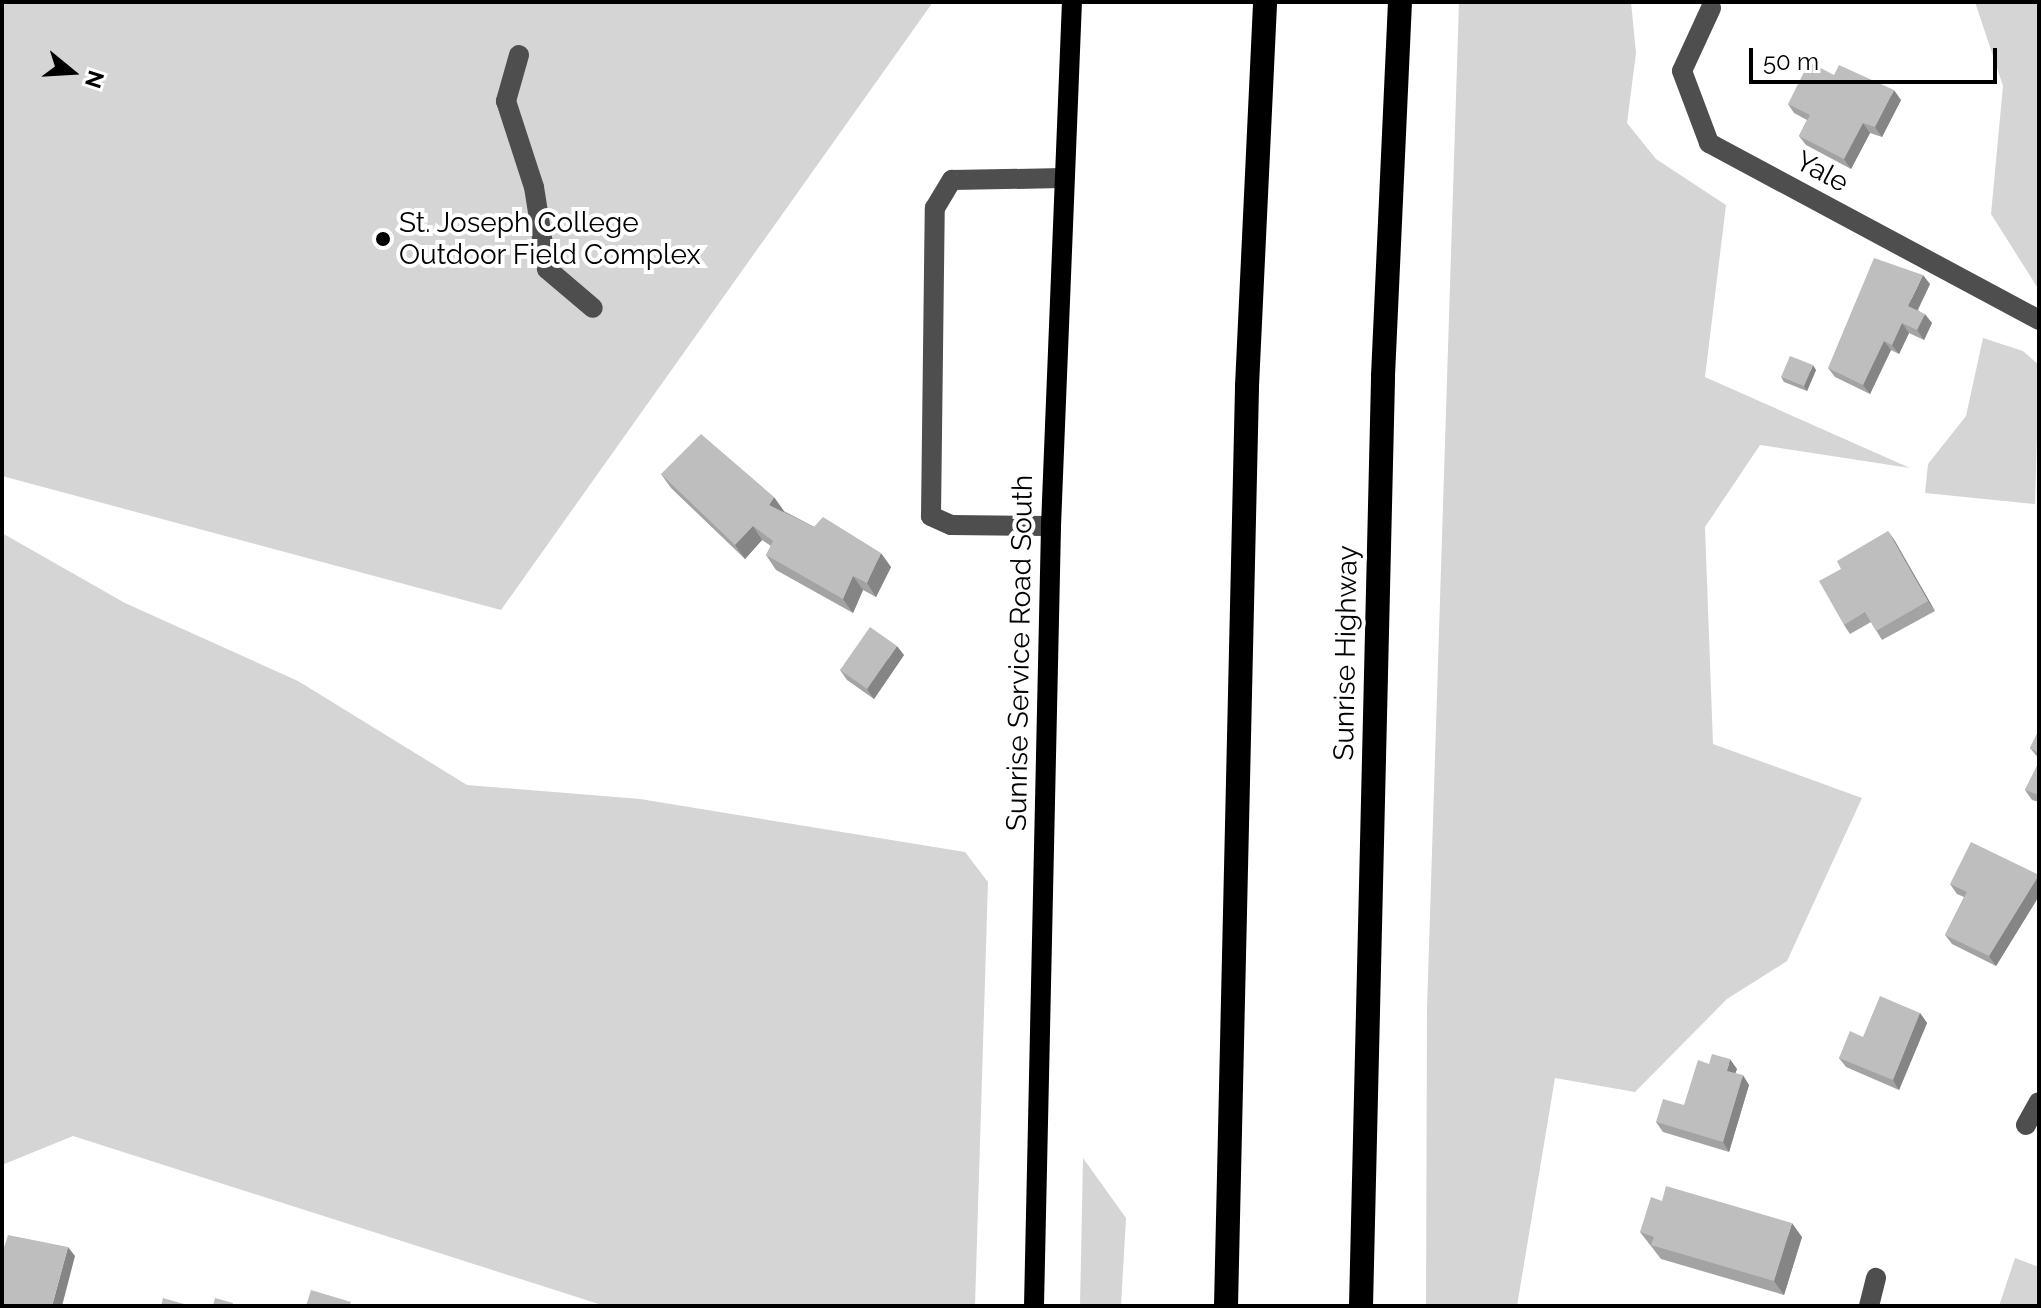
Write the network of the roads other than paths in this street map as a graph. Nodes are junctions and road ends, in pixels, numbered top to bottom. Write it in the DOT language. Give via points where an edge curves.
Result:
graph roads {
  1 [pos="1072,2"];
  2 [pos="1265,2"];
  3 [pos="1400,2"];
  4 [pos="1711,8"];
  5 [pos="519,55"];
  6 [pos="1063,178"];
  7 [pos="593,308"];
  8 [pos="2039,320"];
  9 [pos="1051,526"];
  10 [pos="2039,1102"];
  11 [pos="2026,1125"];
  12 [pos="1876,1278"];
  13 [pos="1034,1306"];
  14 [pos="1226,1306"];
  15 [pos="1361,1306"];
  16 [pos="1869,1306"];
  1 -- 6 [label="main road, Sunrise Service Road South"];
  2 -- 14 [label="highway" via="1247,386"];
  3 -- 15 [label="highway, Sunrise Highway" via="1383,376"];
  4 -- 8 [label="street, Yale" via="1682,71 1709,143"];
  5 -- 7 [label="street" via="506,101 534,187 547,269"];
  6 -- 9 [label="main road, Sunrise Service Road South"];
  6 -- 9 [label="street" via="952,180 935,208 931,516 951,525"];
  9 -- 13 [label="main road, Sunrise Service Road South"];
  10 -- 11 [label="street"];
  12 -- 16 [label="street"];
}
